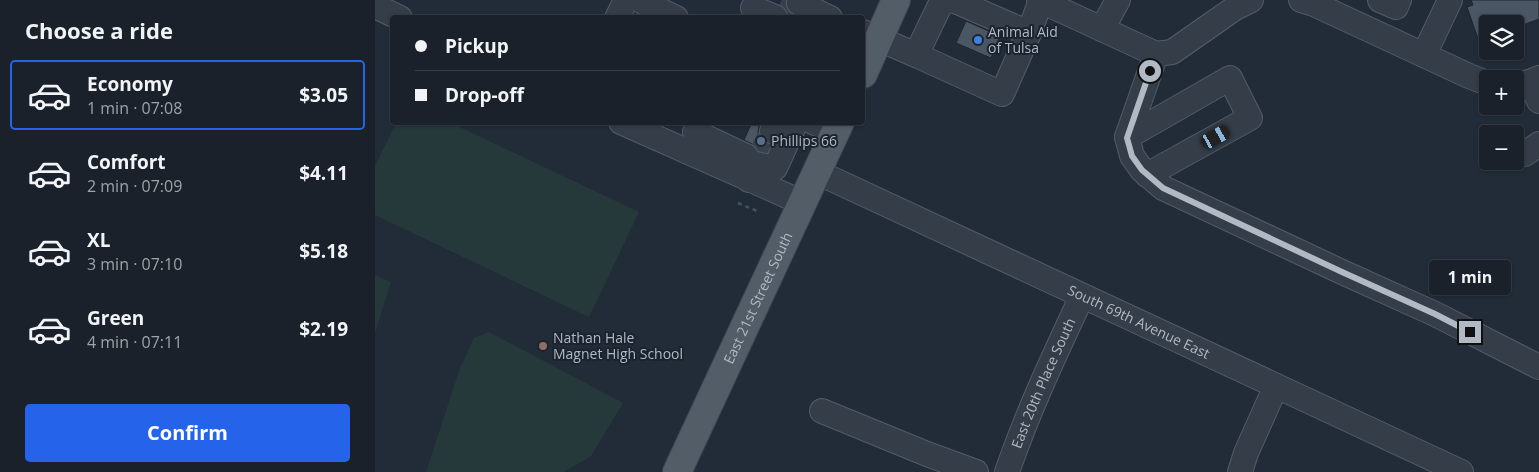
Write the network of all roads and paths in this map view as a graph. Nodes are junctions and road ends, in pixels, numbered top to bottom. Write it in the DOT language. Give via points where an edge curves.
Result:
graph roads {
  1 [pos="896,0"];
  2 [pos="1117,0"];
  3 [pos="1251,0"];
  4 [pos="1301,0"];
  5 [pos="1380,0"];
  6 [pos="1399,0"];
  7 [pos="1450,0"];
  8 [pos="635,1"];
  9 [pos="945,1"];
  10 [pos="1049,2"];
  11 [pos="377,4"];
  12 [pos="395,15"];
  13 [pos="620,15"];
  14 [pos="669,15"];
  15 [pos="1102,29"];
  16 [pos="1029,33"];
  17 [pos="870,36"];
  18 [pos="1156,54"];
  19 [pos="916,55"];
  20 [pos="1424,55"];
  21 [pos="865,63"];
  22 [pos="1479,79"];
  23 [pos="795,125"];
  24 [pos="830,126"];
  25 [pos="645,128"];
  26 [pos="693,136"];
  27 [pos="1127,138"];
  28 [pos="752,162"];
  29 [pos="817,172"];
  30 [pos="1147,175"];
  31 [pos="739,203"];
  32 [pos="803,203"];
  33 [pos="757,211"];
  34 [pos="1083,296"];
  35 [pos="1539,367"];
  36 [pos="1276,386"];
  37 [pos="821,411"];
  38 [pos="677,472"];
  39 [pos="976,472"];
  40 [pos="1007,472"];
  41 [pos="1240,472"];
  42 [pos="1461,472"];
  1 -- 17 [label="main road"];
  2 -- 15 [label="street"];
  3 -- 18 [label="street" via="1172,52"];
  4 -- 20 [label="street"];
  5 -- 6 [label="street" via="1396,7"];
  7 -- 20 [label="street"];
  8 -- 13 [label="street"];
  8 -- 14 [label="street"];
  9 -- 16 [label="street"];
  9 -- 19 [label="street"];
  10 -- 15 [label="street"];
  10 -- 16 [label="street"];
  11 -- 12 [label="street"];
  15 -- 18 [label="street"];
  16 -- 19 [label="street" via="1002,94"];
  17 -- 19 [label="street"];
  17 -- 21 [label="main road"];
  18 -- 27 [label="street"];
  20 -- 22 [label="street"];
  23 -- 28 [label="street" via="775,168"];
  24 -- 29 [label="main road, East 21st Street South"];
  25 -- 26 [label="street"];
  26 -- 28 [label="street"];
  27 -- 30 [label="street" via="1132,156"];
  27 -- 30 [label="street" via="1230,78 1250,118"];
  28 -- 32 [label="street"];
  29 -- 32 [label="main road, East 21st Street South"];
  29 -- 34 [label="street, South 69th Avenue East"];
  30 -- 35 [label="street" via="1163,188 1435,314"];
  31 -- 33 [label="path"];
  32 -- 38 [label="main road, East 21st Street South"];
  34 -- 36 [label="street, South 69th Avenue East"];
  34 -- 40 [label="street, East 20th Place South" via="1036,396"];
  36 -- 41 [label="street"];
  36 -- 42 [label="street, South 69th Avenue East"];
  37 -- 39 [label="street"];
}
